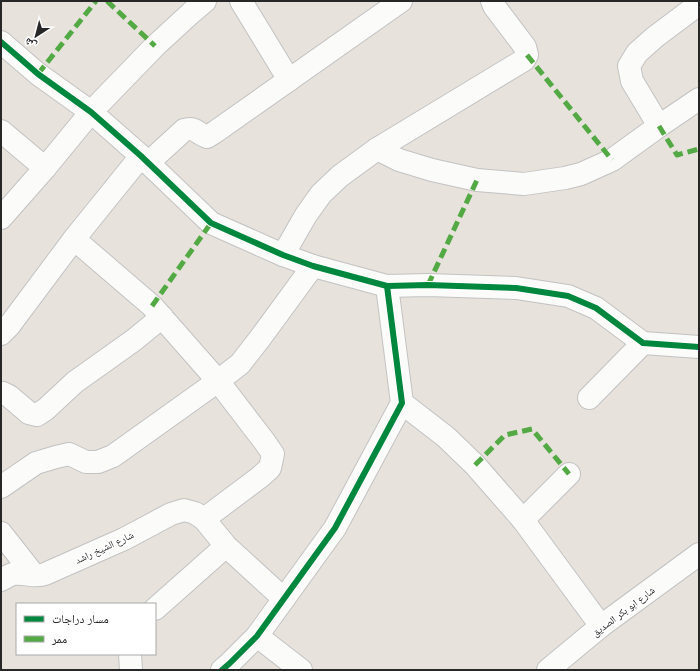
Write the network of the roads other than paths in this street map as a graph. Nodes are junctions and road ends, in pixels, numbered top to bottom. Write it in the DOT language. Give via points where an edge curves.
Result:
graph roads {
  1 [pos="241,1"];
  2 [pos="401,1"];
  3 [pos="492,1"];
  4 [pos="192,4"];
  5 [pos="699,4"];
  6 [pos="1,42"];
  7 [pos="288,80"];
  8 [pos="699,99"];
  9 [pos="91,112"];
  10 [pos="659,126"];
  11 [pos="1,131"];
  12 [pos="377,149"];
  13 [pos="145,160"];
  14 [pos="45,168"];
  15 [pos="1,218"];
  16 [pos="74,239"];
  17 [pos="283,255"];
  18 [pos="313,266"];
  19 [pos="387,286"];
  20 [pos="162,318"];
  21 [pos="1,334"];
  22 [pos="643,343"];
  23 [pos="699,347"];
  24 [pos="218,381"];
  25 [pos="1,394"];
  26 [pos="589,398"];
  27 [pos="402,403"];
  28 [pos="569,474"];
  29 [pos="1,487"];
  30 [pos="204,519"];
  31 [pos="523,520"];
  32 [pos="1,533"];
  33 [pos="226,546"];
  34 [pos="699,554"];
  35 [pos="34,575"];
  36 [pos="1,580"];
  37 [pos="284,599"];
  38 [pos="156,608"];
  39 [pos="601,626"];
  40 [pos="257,636"];
  41 [pos="130,655"];
  42 [pos="131,670"];
  43 [pos="222,670"];
  44 [pos="301,670"];
  45 [pos="548,670"];
  1 -- 7 [label="street"];
  2 -- 7 [label="street"];
  3 -- 12 [label="street" via="525,47 527,55 524,60"];
  4 -- 9 [label="street"];
  5 -- 10 [label="street" via="637,53 629,66 632,81"];
  6 -- 9 [label="street" via="38,74"];
  7 -- 13 [label="street" via="207,137 196,129 189,128"];
  8 -- 10 [label="street"];
  9 -- 13 [label="street"];
  9 -- 14 [label="street"];
  10 -- 12 [label="street" via="612,160 581,174 524,184 477,180 432,170 399,160"];
  11 -- 14 [label="street"];
  12 -- 17 [label="street" via="340,176 322,194 306,215"];
  13 -- 16 [label="street"];
  13 -- 17 [label="street" via="211,223"];
  14 -- 15 [label="street"];
  16 -- 20 [label="street" via="152,306"];
  16 -- 21 [label="street"];
  17 -- 18 [label="street"];
  18 -- 19 [label="street"];
  18 -- 24 [label="street" via="240,364"];
  19 -- 22 [label="street" via="516,288 568,296 596,308"];
  19 -- 27 [label="street"];
  20 -- 24 [label="street"];
  20 -- 25 [label="street" via="75,382 37,415 29,413 9,396"];
  22 -- 23 [label="street"];
  22 -- 26 [label="street"];
  24 -- 29 [label="street" via="113,456 98,462 86,462 69,454 56,457 36,463"];
  24 -- 30 [label="street" via="273,454 270,468"];
  27 -- 31 [label="street" via="446,437 469,459"];
  27 -- 37 [label="street" via="335,528"];
  28 -- 31 [label="street"];
  30 -- 33 [label="street"];
  30 -- 35 [label="street, شارع الشيخ راشد" via="184,510 170,514 124,539 45,574"];
  31 -- 39 [label="street"];
  32 -- 35 [label="street"];
  33 -- 37 [label="street"];
  33 -- 38 [label="street"];
  34 -- 39 [label="street, شارع ابو بكر الصديق"];
  35 -- 36 [label="street, شارع الشيخ راشد" via="12,574"];
  37 -- 40 [label="street"];
  39 -- 45 [label="street, شارع ابو بكر الصديق"];
  40 -- 43 [label="street"];
  40 -- 44 [label="street"];
  41 -- 42 [label="street"];
}
